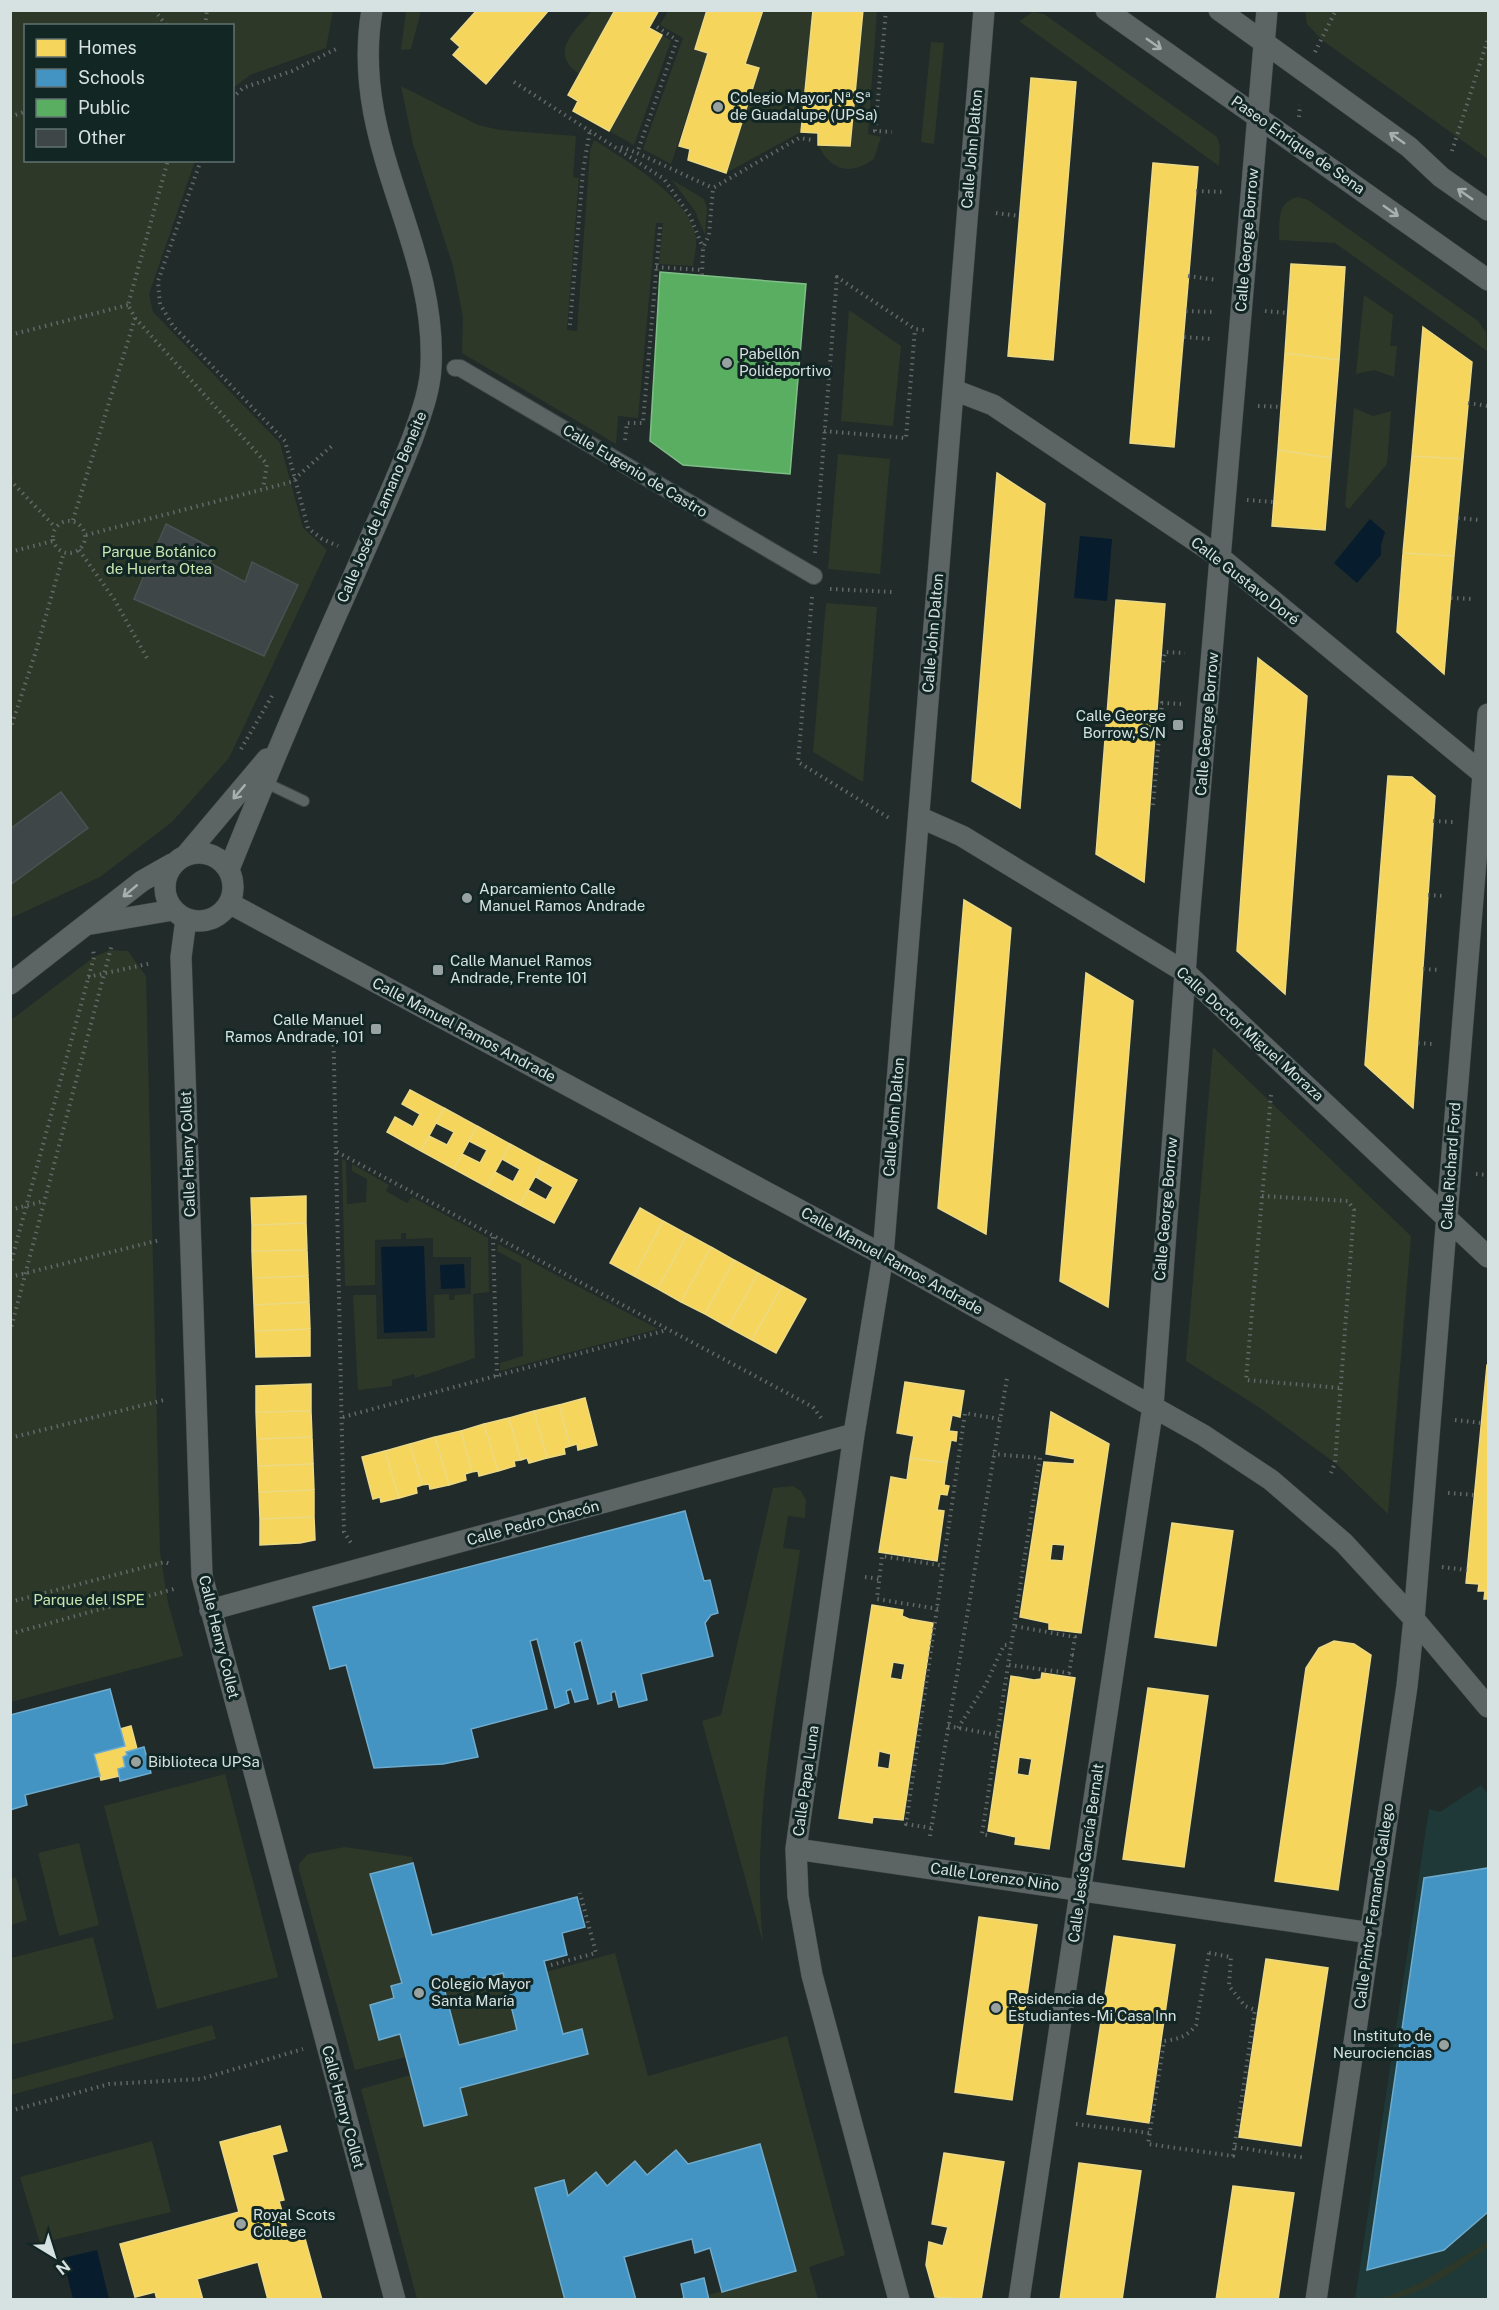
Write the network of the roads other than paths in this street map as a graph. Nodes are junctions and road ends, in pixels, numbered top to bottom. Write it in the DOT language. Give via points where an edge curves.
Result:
graph roads {
  1 [pos="372,10"];
  2 [pos="1106,10"];
  3 [pos="1219,10"];
  4 [pos="1267,10"];
  5 [pos="985,11"];
  6 [pos="1264,43"];
  7 [pos="1258,116"];
  8 [pos="1488,210"];
  9 [pos="1488,280"];
  10 [pos="455,368"];
  11 [pos="954,390"];
  12 [pos="1221,558"];
  13 [pos="813,582"];
  14 [pos="1488,714"];
  15 [pos="277,747"];
  16 [pos="1486,776"];
  17 [pos="264,782"];
  18 [pos="304,801"];
  19 [pos="919,817"];
  20 [pos="179,860"];
  21 [pos="229,869"];
  22 [pos="229,903"];
  23 [pos="180,915"];
  24 [pos="91,924"];
  25 [pos="1185,972"];
  26 [pos="10,984"];
  27 [pos="1448,1218"];
  28 [pos="883,1255"];
  29 [pos="1488,1257"];
  30 [pos="1153,1406"];
  31 [pos="854,1434"];
  32 [pos="210,1610"];
  33 [pos="1414,1619"];
  34 [pos="1488,1707"];
  35 [pos="796,1849"];
  36 [pos="1081,1889"];
  37 [pos="1371,1933"];
  38 [pos="395,2300"];
  39 [pos="899,2300"];
  40 [pos="1019,2300"];
  41 [pos="1316,2300"];
  1 -- 15 [label="street, Calle José de Lamano Beneite" via="366,49 368,90 376,131 429,309 431,367 426,398 402,466"];
  2 -- 7 [label="street, Paseo Enrique de Sena, one-way"];
  3 -- 6 [label="street"];
  4 -- 6 [label="street, Calle George Borrow"];
  5 -- 11 [label="street, Calle John Dalton"];
  6 -- 7 [label="street, Calle George Borrow"];
  8 -- 6 [label="street, one-way" via="1441,177 1409,147"];
  7 -- 9 [label="street, Paseo Enrique de Sena, one-way"];
  7 -- 12 [label="street, Calle George Borrow"];
  10 -- 13 [label="street, Calle Eugenio de Castro" via="615,459"];
  11 -- 12 [label="street, Calle Gustavo Doré" via="993,405"];
  11 -- 19 [label="street, Calle John Dalton"];
  12 -- 16 [label="street, Calle Gustavo Doré"];
  12 -- 25 [label="street, Calle George Borrow"];
  14 -- 16 [label="street, Calle Richard Ford"];
  15 -- 17 [label="street, Calle José de Lamano Beneite"];
  15 -- 20 [label="street, Calle José de Lamano Beneite, one-way"];
  16 -- 27 [label="street, Calle Richard Ford"];
  17 -- 18 [label="lane"];
  17 -- 21 [label="street, Calle José de Lamano Beneite"];
  19 -- 25 [label="street, Calle Doctor Miguel Moraza" via="962,836"];
  19 -- 28 [label="street, Calle John Dalton"];
  20 -- 21 [label="street" via="202,852 217,857"];
  20 -- 23 [label="street" via="164,887 166,900"];
  20 -- 24 [label="street, Calle José de Lamano Beneite, one-way" via="142,881"];
  21 -- 22 [label="street" via="233,892"];
  22 -- 23 [label="street" via="211,919"];
  22 -- 28 [label="street, Calle Manuel Ramos Andrade"];
  23 -- 24 [label="street, Calle José de Lamano Beneite"];
  23 -- 32 [label="street, Calle Henry Collet" via="201,1564"];
  24 -- 26 [label="street, Calle José de Lamano Beneite"];
  25 -- 27 [label="street, Calle Doctor Miguel Moraza"];
  25 -- 30 [label="street, Calle George Borrow"];
  27 -- 29 [label="street, Calle Doctor Miguel Moraza"];
  27 -- 33 [label="street, Calle Richard Ford"];
  28 -- 30 [label="street, Calle Manuel Ramos Andrade"];
  28 -- 31 [label="street, Calle Papa Luna"];
  30 -- 33 [label="street, Calle Manuel Ramos Andrade" via="1271,1480 1344,1543"];
  30 -- 36 [label="street, Calle Jesús García Bernalt"];
  31 -- 32 [label="street, Calle Pedro Chacón"];
  31 -- 35 [label="street, Calle Papa Luna"];
  32 -- 38 [label="street, Calle Henry Collet"];
  33 -- 34 [label="street, Calle Manuel Ramos Andrade"];
  33 -- 37 [label="street, Calle Pintor Fernando Gallego"];
  35 -- 36 [label="street, Calle Lorenzo Niño"];
  35 -- 39 [label="street, Calle Papa Luna" via="798,1896 812,1975"];
  36 -- 37 [label="street, Calle Lorenzo Niño"];
  36 -- 40 [label="street, Calle Jesús García Bernalt"];
  37 -- 41 [label="street, Calle Pintor Fernando Gallego"];
}
